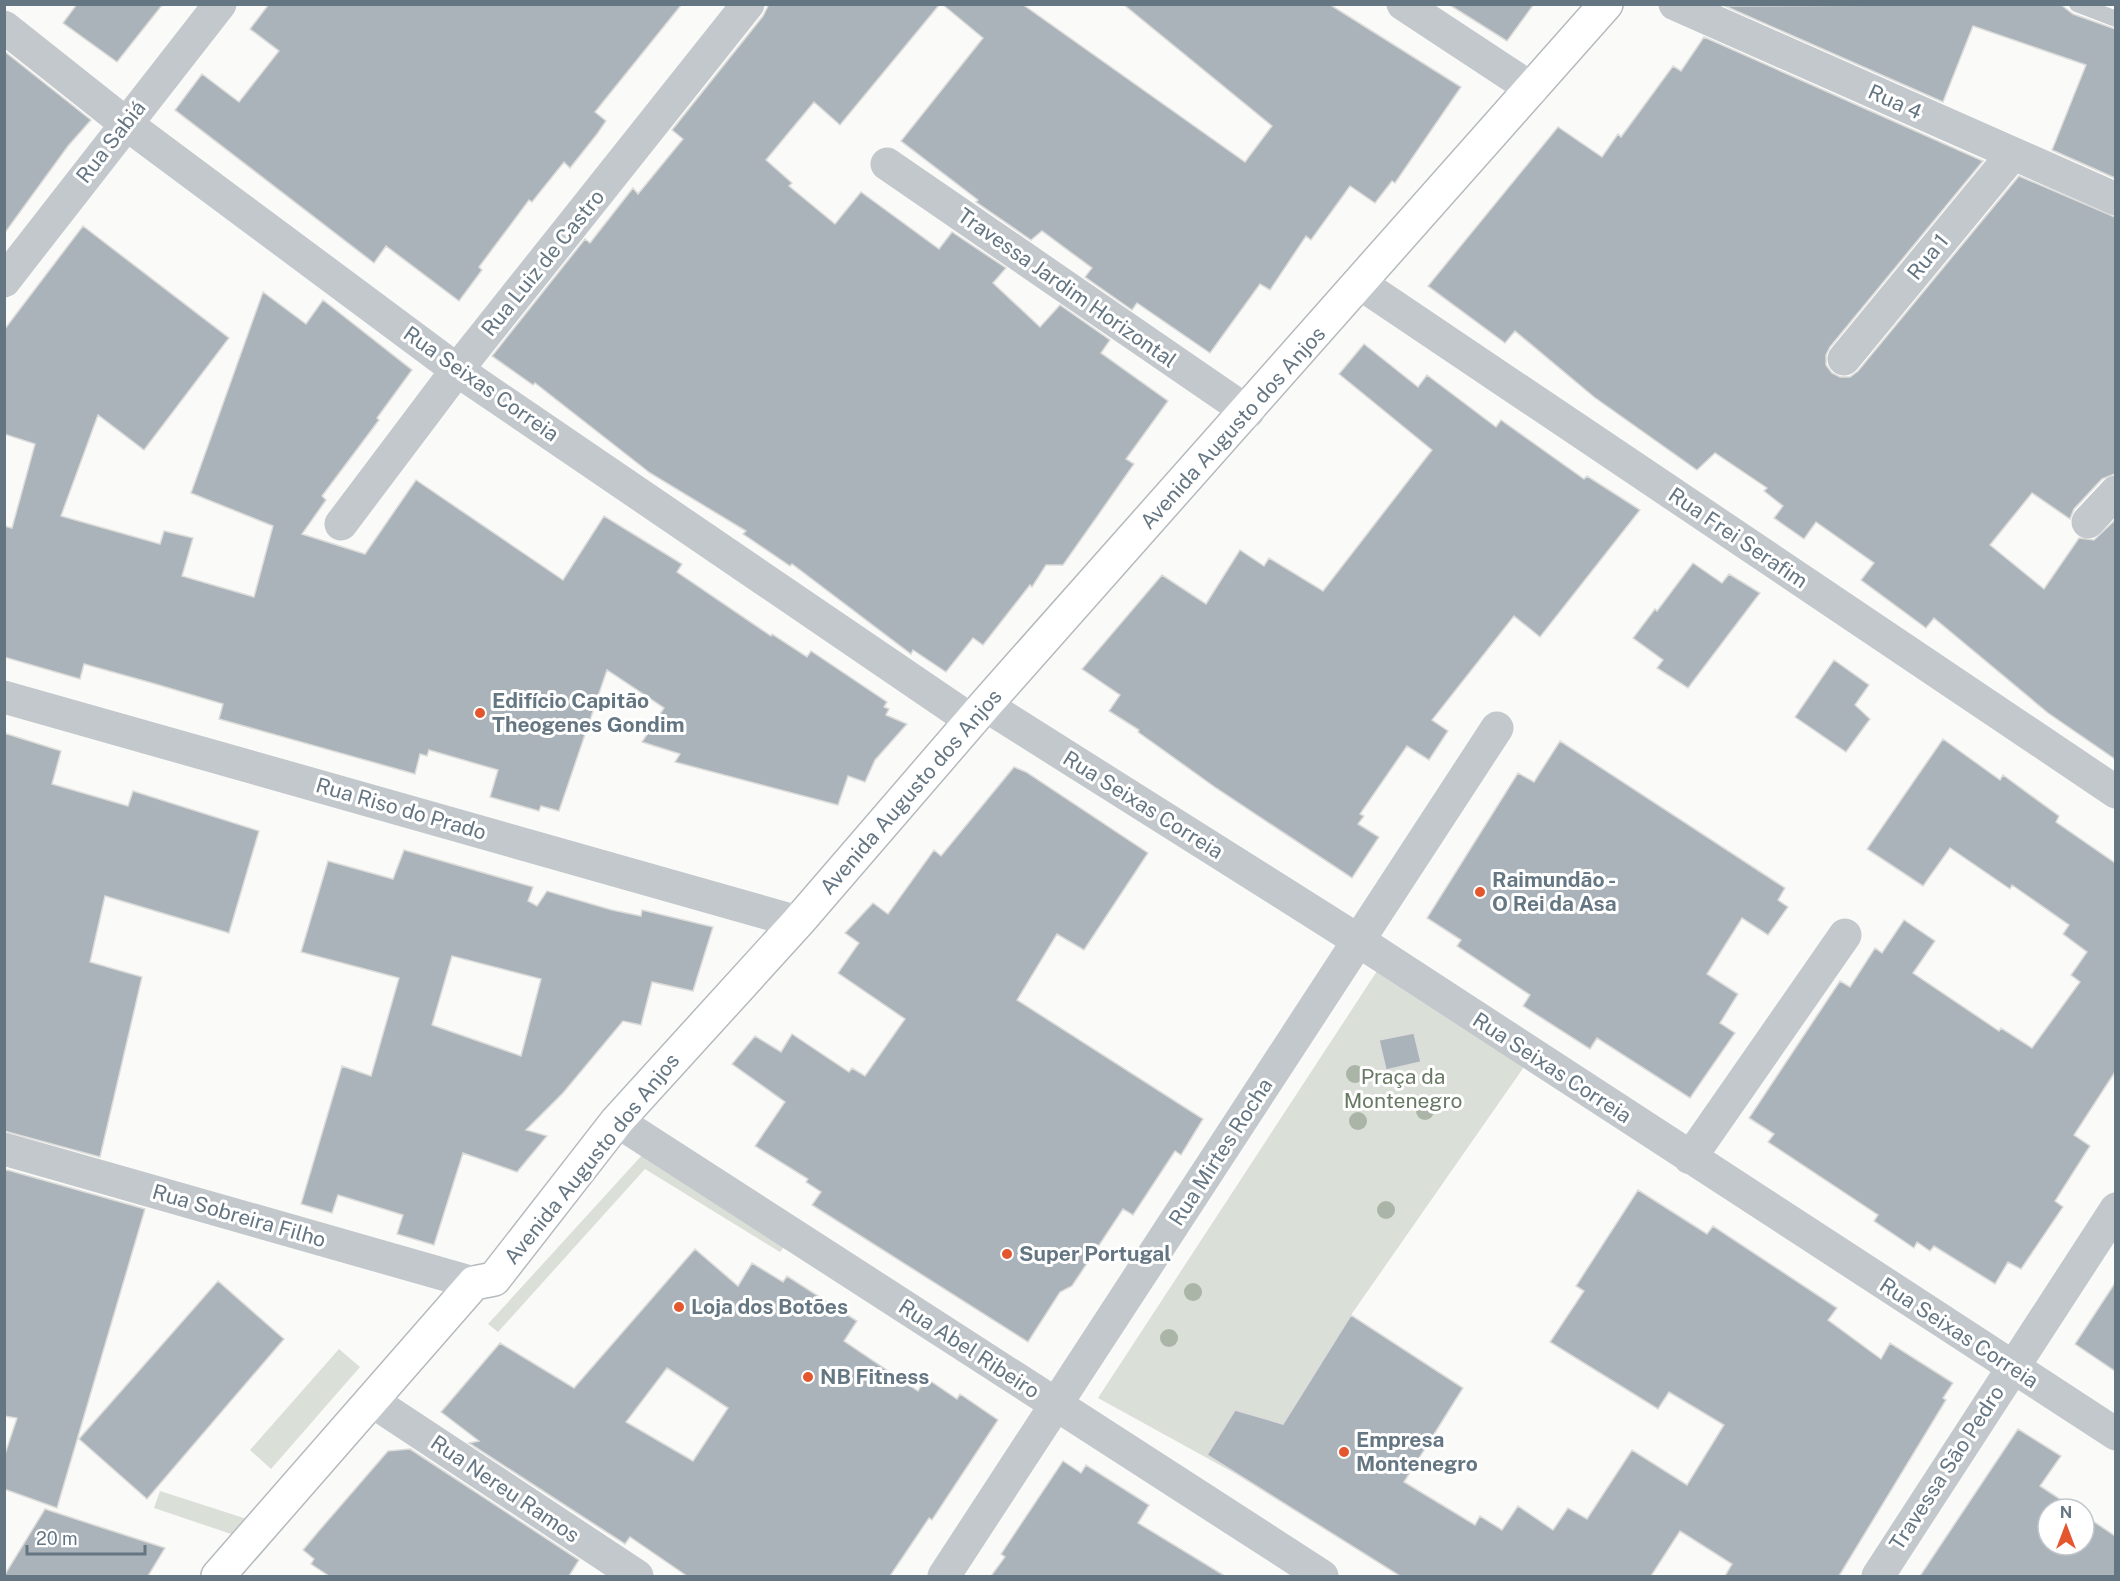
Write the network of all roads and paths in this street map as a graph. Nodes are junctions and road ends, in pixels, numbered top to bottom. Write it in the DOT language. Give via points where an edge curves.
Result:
graph roads {
  1 [pos="220,4"];
  2 [pos="748,4"];
  3 [pos="1402,4"];
  4 [pos="1606,4"];
  5 [pos="1676,4"];
  6 [pos="2077,4"];
  7 [pos="2115,19"];
  8 [pos="4,27"];
  9 [pos="1532,89"];
  10 [pos="125,123"];
  11 [pos="2012,154"];
  12 [pos="887,164"];
  13 [pos="2115,200"];
  14 [pos="4,281"];
  15 [pos="1361,284"];
  16 [pos="1844,360"];
  17 [pos="458,370"];
  18 [pos="1248,412"];
  19 [pos="2115,492"];
  20 [pos="2088,522"];
  21 [pos="341,524"];
  22 [pos="4,697"];
  23 [pos="978,713"];
  24 [pos="1497,728"];
  25 [pos="2115,792"];
  26 [pos="798,922"];
  27 [pos="1845,935"];
  28 [pos="1359,941"];
  29 [pos="618,1121"];
  30 [pos="4,1149"];
  31 [pos="1690,1158"];
  32 [pos="2115,1209"];
  33 [pos="474,1283"];
  34 [pos="2012,1367"];
  35 [pos="372,1401"];
  36 [pos="1056,1405"];
  37 [pos="2115,1434"];
  38 [pos="218,1576"];
  39 [pos="638,1576"];
  40 [pos="944,1576"];
  41 [pos="1322,1576"];
  42 [pos="1878,1576"];
  1 -- 10 [label="street, Rua Sabiá"];
  2 -- 17 [label="street, Rua Luiz de Castro"];
  3 -- 9 [label="street"];
  4 -- 9 [label="main road, Avenida Augusto dos Anjos"];
  5 -- 11 [label="street, Rua 4"];
  6 -- 7 [label="lane"];
  8 -- 10 [label="street, Rua Seixas Correia"];
  9 -- 15 [label="main road, Avenida Augusto dos Anjos"];
  10 -- 14 [label="street, Rua Sabiá"];
  10 -- 17 [label="street, Rua Seixas Correia"];
  11 -- 13 [label="street, Rua 4"];
  11 -- 16 [label="street, Rua 1"];
  12 -- 18 [label="street, Travessa Jardim Horizontal"];
  15 -- 18 [label="main road, Avenida Augusto dos Anjos"];
  15 -- 25 [label="street, Rua Frei Serafim"];
  17 -- 21 [label="street, Rua Luiz de Castro"];
  17 -- 23 [label="street, Rua Seixas Correia"];
  18 -- 23 [label="main road, Avenida Augusto dos Anjos"];
  19 -- 20 [label="street"];
  22 -- 26 [label="street, Rua Riso do Prado"];
  23 -- 26 [label="main road, Avenida Augusto dos Anjos"];
  23 -- 28 [label="street, Rua Seixas Correia"];
  24 -- 28 [label="street, Rua Mirtes Rocha"];
  26 -- 29 [label="main road, Avenida Augusto dos Anjos"];
  27 -- 31 [label="street"];
  28 -- 31 [label="street, Rua Seixas Correia"];
  28 -- 36 [label="street, Rua Mirtes Rocha"];
  29 -- 33 [label="main road, Avenida Augusto dos Anjos" via="494,1279"];
  29 -- 36 [label="street, Rua Abel Ribeiro"];
  30 -- 33 [label="street, Rua Sobreira Filho"];
  31 -- 34 [label="street, Rua Seixas Correia"];
  32 -- 34 [label="street, Travessa São Pedro"];
  33 -- 35 [label="main road, Avenida Augusto dos Anjos"];
  34 -- 37 [label="street, Rua Seixas Correia"];
  34 -- 42 [label="street, Travessa São Pedro"];
  35 -- 38 [label="main road, Avenida Augusto dos Anjos"];
  35 -- 39 [label="street, Rua Nereu Ramos"];
  36 -- 40 [label="street, Rua Mirtes Rocha"];
  36 -- 41 [label="street, Rua Abel Ribeiro"];
}
